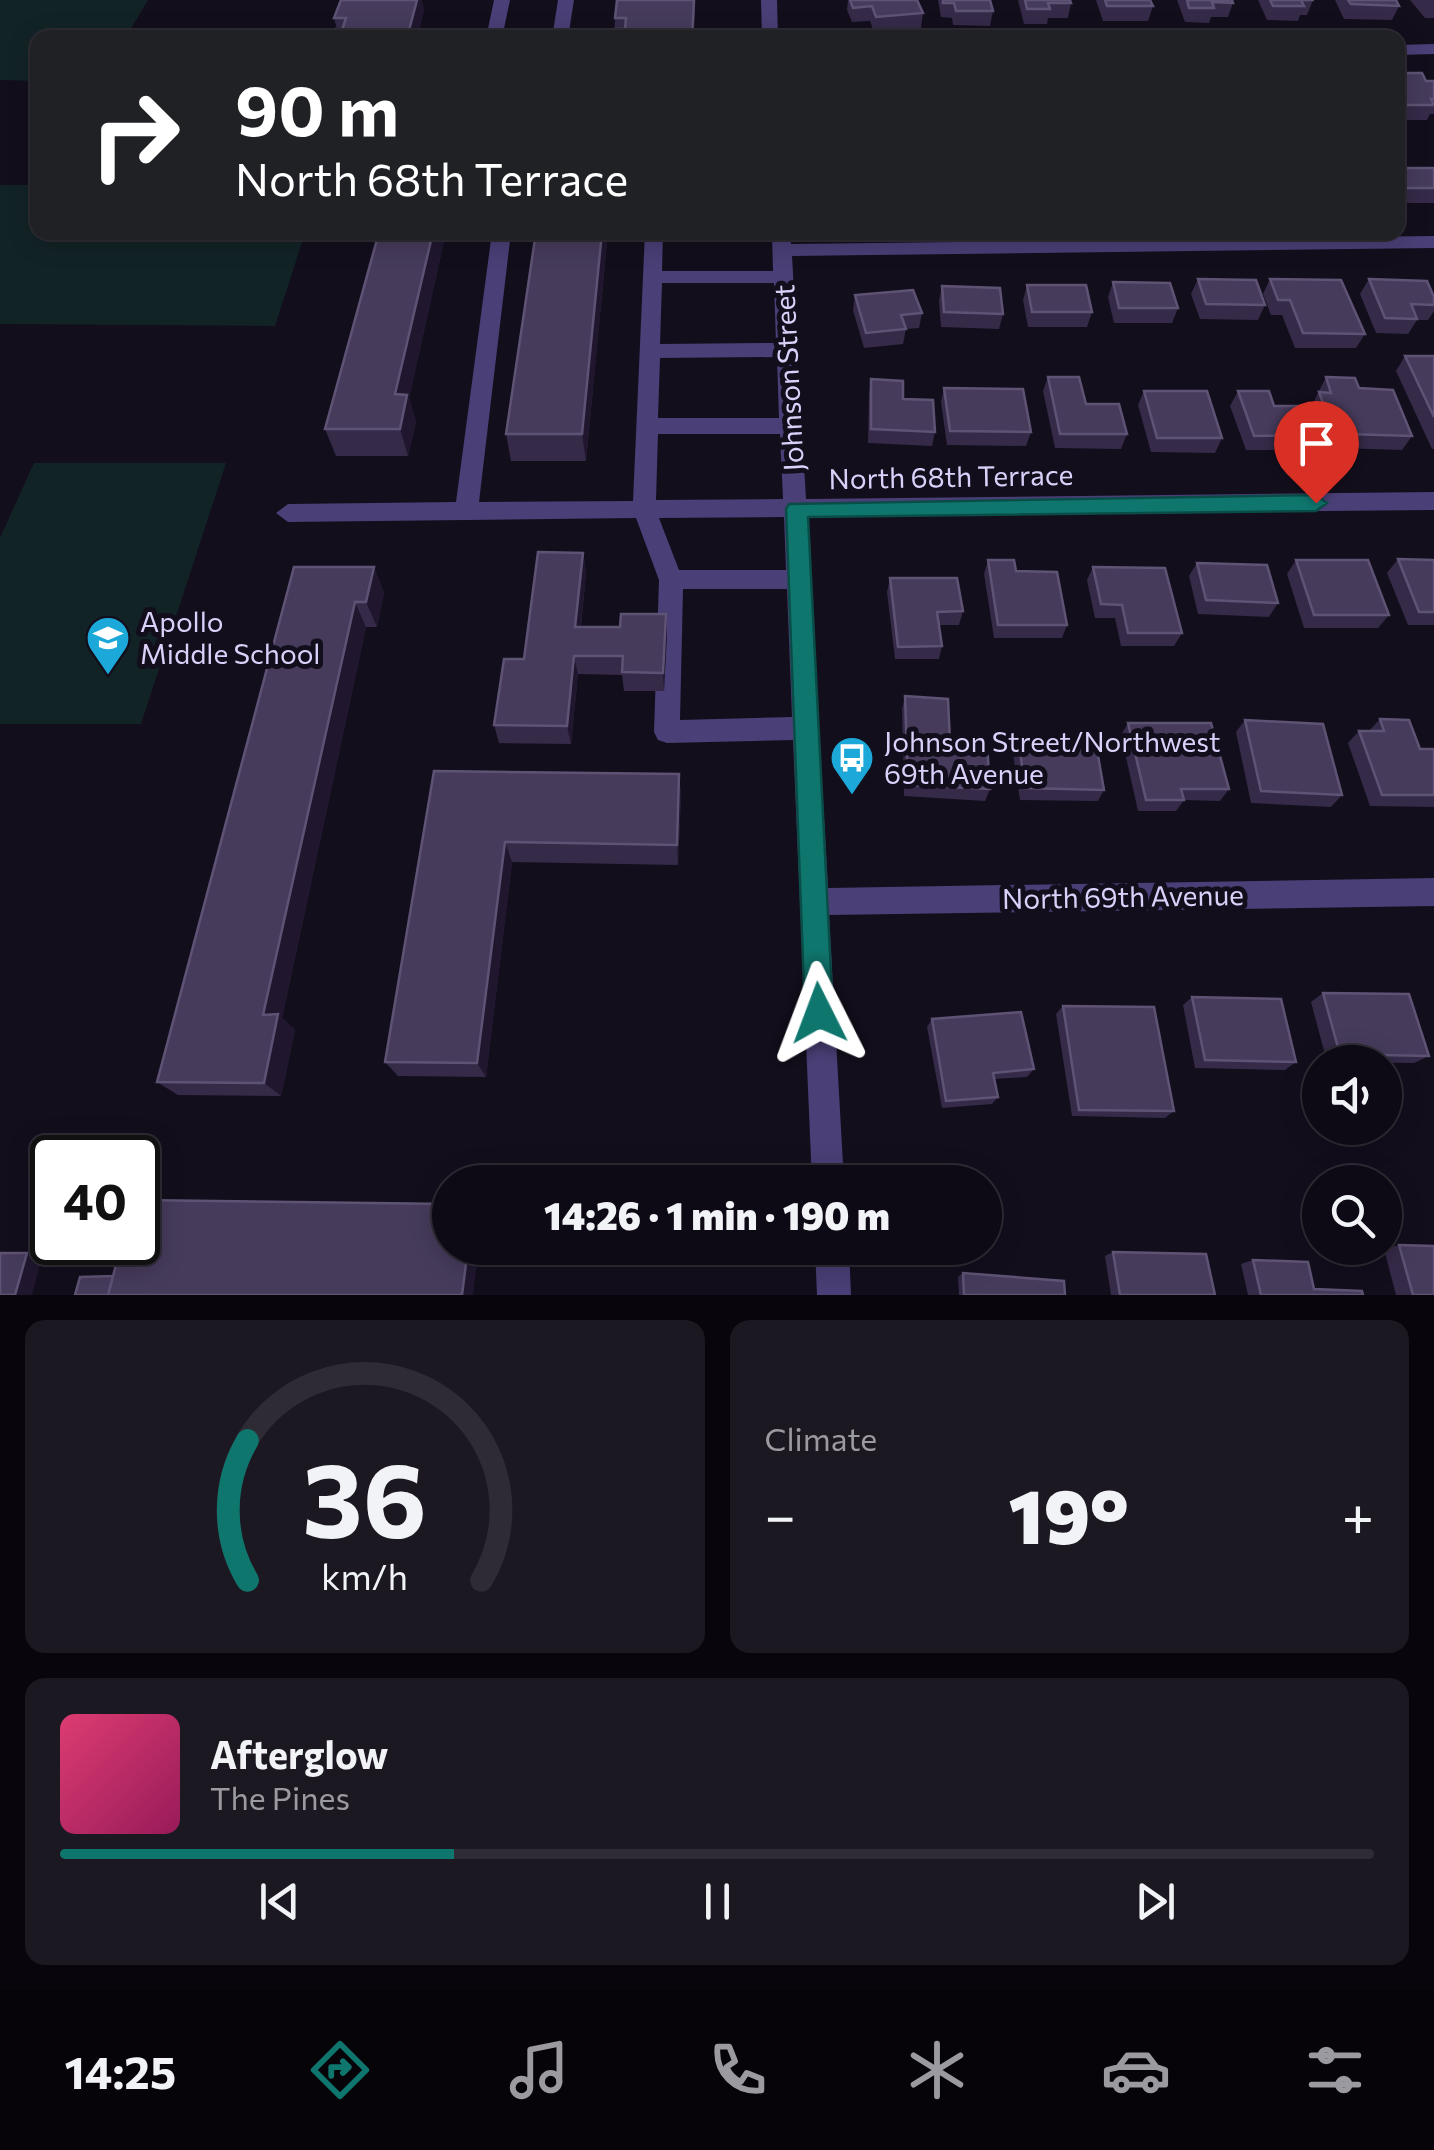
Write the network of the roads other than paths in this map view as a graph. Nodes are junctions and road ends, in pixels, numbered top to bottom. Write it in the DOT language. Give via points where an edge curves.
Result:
graph roads {
  1 [pos="502,0"];
  2 [pos="566,0"];
  3 [pos="769,0"];
  4 [pos="496,30"];
  5 [pos="561,30"];
  6 [pos="770,30"];
  7 [pos="1434,49"];
  8 [pos="1405,50"];
  9 [pos="501,240"];
  10 [pos="654,240"];
  11 [pos="1434,242"];
  12 [pos="782,253"];
  13 [pos="653,277"];
  14 [pos="650,350"];
  15 [pos="788,350"];
  16 [pos="647,426"];
  17 [pos="792,426"];
  18 [pos="1434,501"];
  19 [pos="797,509"];
  20 [pos="644,510"];
  21 [pos="466,511"];
  22 [pos="288,512"];
  23 [pos="800,579"];
  24 [pos="672,580"];
  25 [pos="805,728"];
  26 [pos="1434,892"];
  27 [pos="812,902"];
  28 [pos="827,1165"];
  29 [pos="833,1265"];
  30 [pos="834,1295"];
  1 -- 4 [label="street"];
  2 -- 5 [label="street"];
  3 -- 6 [label="street"];
  7 -- 8 [label="street"];
  9 -- 21 [label="street"];
  10 -- 13 [label="street"];
  11 -- 12 [label="street"];
  12 -- 13 [label="street"];
  12 -- 15 [label="street, Johnson Street"];
  13 -- 14 [label="street"];
  14 -- 15 [label="street"];
  14 -- 16 [label="street"];
  15 -- 17 [label="street, Johnson Street"];
  16 -- 17 [label="street"];
  16 -- 20 [label="street"];
  17 -- 19 [label="street, Johnson Street"];
  18 -- 19 [label="street, North 68th Terrace"];
  19 -- 20 [label="street, North 68th Terrace"];
  19 -- 23 [label="street, Johnson Street"];
  20 -- 21 [label="street, North 68th Terrace"];
  20 -- 24 [label="street"];
  21 -- 22 [label="street, North 68th Terrace"];
  23 -- 24 [label="street"];
  23 -- 25 [label="street, Johnson Street"];
  24 -- 25 [label="street" via="668,732"];
  25 -- 27 [label="street, Johnson Street"];
  26 -- 27 [label="street, North 69th Avenue"];
  27 -- 28 [label="street, Johnson Street"];
  29 -- 30 [label="street"];
}
